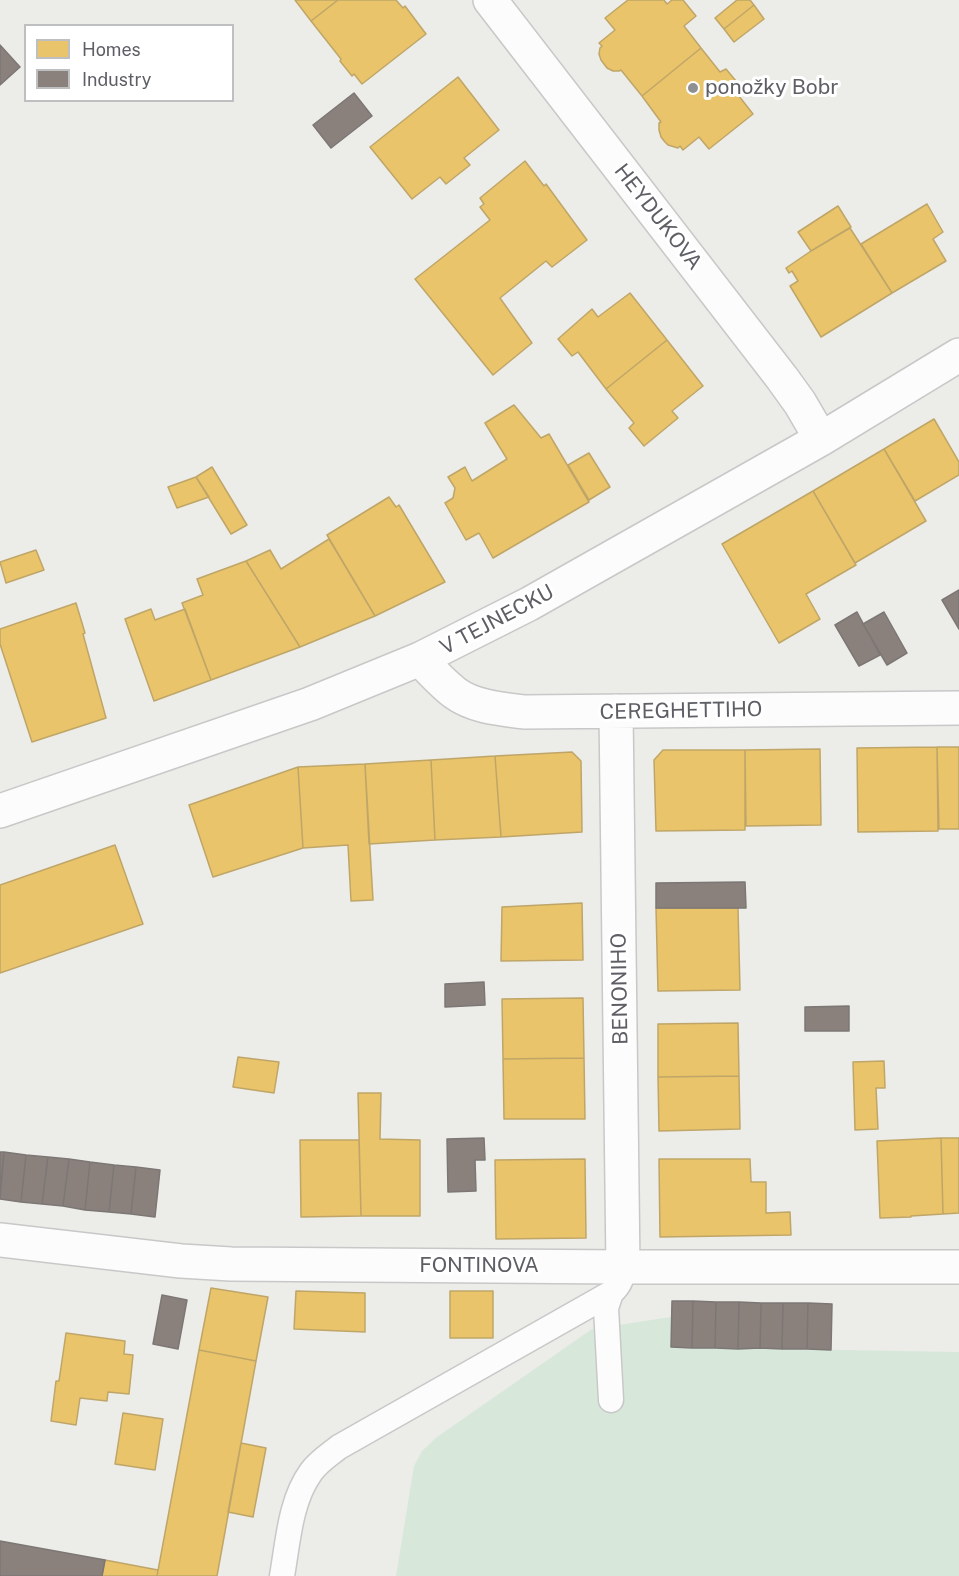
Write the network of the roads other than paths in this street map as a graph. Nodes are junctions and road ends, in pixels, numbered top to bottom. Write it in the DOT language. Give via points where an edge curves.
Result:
graph roads {
  1 [pos="489,0"];
  2 [pos="959,354"];
  3 [pos="821,439"];
  4 [pos="420,659"];
  5 [pos="959,708"];
  6 [pos="616,711"];
  7 [pos="0,811"];
  8 [pos="0,1240"];
  9 [pos="959,1267"];
  10 [pos="617,1280"];
  11 [pos="611,1400"];
  12 [pos="282,1576"];
  1 -- 3 [label="street, HEYDUKOVA" via="782,378"];
  2 -- 3 [label="street, V TEJNECKU"];
  3 -- 4 [label="street, V TEJNECKU" via="529,604"];
  4 -- 6 [label="street, CEREGHETTIHO" via="457,694 496,709"];
  4 -- 7 [label="street, V TEJNECKU" via="310,704"];
  5 -- 6 [label="street, CEREGHETTIHO"];
  6 -- 10 [label="street, BENONIHO"];
  8 -- 10 [label="street, FONTINOVA" via="181,1261"];
  9 -- 10 [label="street, FONTINOVA"];
  10 -- 11 [label="lane" via="606,1308"];
  10 -- 12 [label="lane" via="323,1459 311,1471 298,1498"];
}
